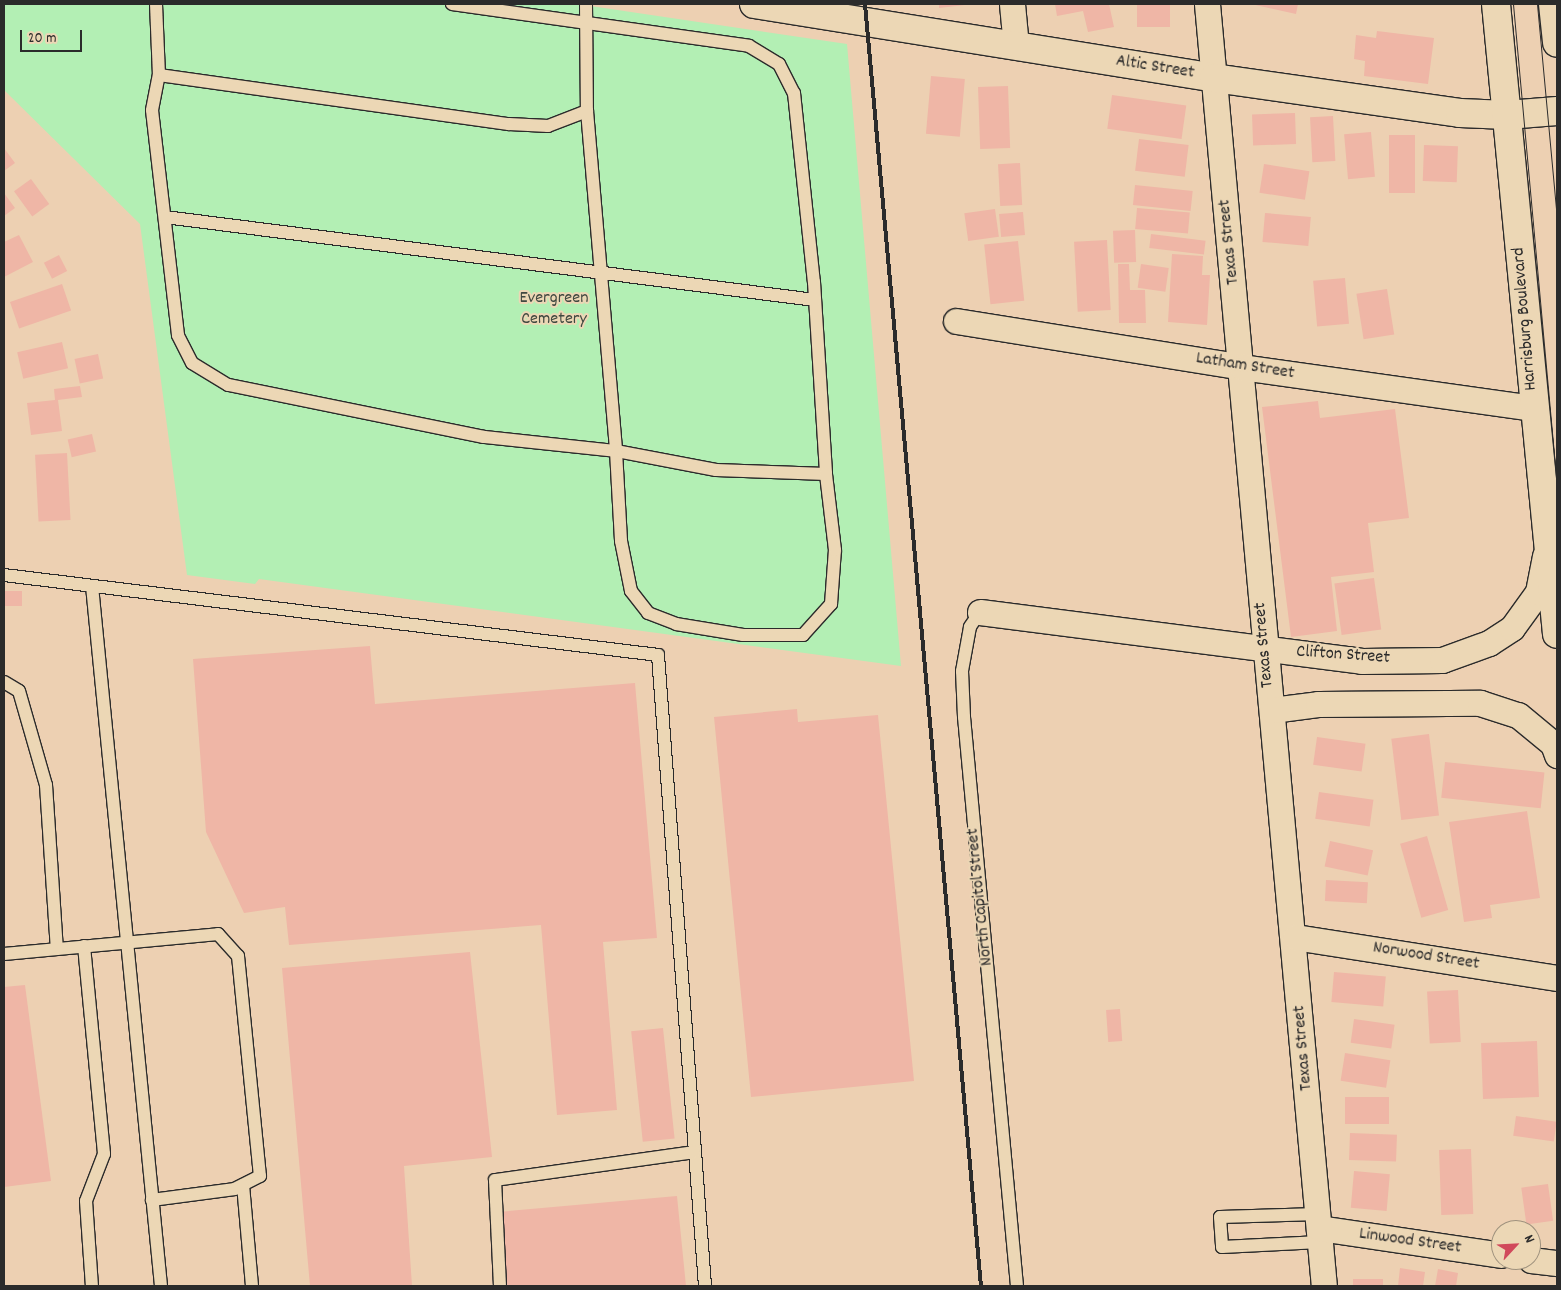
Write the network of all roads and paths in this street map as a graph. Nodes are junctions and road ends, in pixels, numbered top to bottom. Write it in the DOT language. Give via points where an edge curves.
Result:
graph roads {
  1 [pos="156,4"];
  2 [pos="452,4"];
  3 [pos="586,4"];
  4 [pos="754,4"];
  5 [pos="1012,4"];
  6 [pos="1207,4"];
  7 [pos="1496,4"];
  8 [pos="1553,4"];
  9 [pos="831,10"];
  10 [pos="586,24"];
  11 [pos="1557,43"];
  12 [pos="1016,46"];
  13 [pos="159,75"];
  14 [pos="1214,78"];
  15 [pos="587,111"];
  16 [pos="1557,111"];
  17 [pos="1507,115"];
  18 [pos="165,217"];
  19 [pos="604,273"];
  20 [pos="815,300"];
  21 [pos="956,321"];
  22 [pos="1242,367"];
  23 [pos="1534,408"];
  24 [pos="616,451"];
  25 [pos="826,474"];
  26 [pos="1550,506"];
  27 [pos="1547,539"];
  28 [pos="4,576"];
  29 [pos="92,586"];
  30 [pos="980,612"];
  31 [pos="1557,634"];
  32 [pos="1266,650"];
  33 [pos="4,682"];
  34 [pos="1272,710"];
  35 [pos="1557,755"];
  36 [pos="1295,937"];
  37 [pos="127,940"];
  38 [pos="84,946"];
  39 [pos="57,949"];
  40 [pos="4,954"];
  41 [pos="1557,978"];
  42 [pos="694,1152"];
  43 [pos="243,1185"];
  44 [pos="152,1200"];
  45 [pos="1319,1228"];
  46 [pos="1491,1254"];
  47 [pos="1541,1261"];
  48 [pos="1557,1263"];
  49 [pos="92,1286"];
  50 [pos="161,1286"];
  51 [pos="252,1286"];
  52 [pos="500,1286"];
  53 [pos="705,1286"];
  54 [pos="1017,1286"];
  55 [pos="1324,1286"];
  1 -- 13 [label="lane"];
  2 -- 10 [label="lane"];
  3 -- 10 [label="lane"];
  4 -- 9 [label="street, Altic Street"];
  5 -- 12 [label="street"];
  6 -- 14 [label="street, Texas Street"];
  7 -- 17 [label="street, Harrisburg Boulevard"];
  8 -- 11 [label="street"];
  9 -- 12 [label="street, Altic Street"];
  10 -- 15 [label="lane"];
  10 -- 20 [label="lane" via="749,46 779,64 794,93"];
  12 -- 14 [label="street, Altic Street"];
  13 -- 15 [label="lane" via="509,124 548,126"];
  13 -- 18 [label="lane" via="152,110"];
  14 -- 17 [label="street, Altic Street" via="1460,113"];
  14 -- 22 [label="street, Texas Street"];
  15 -- 19 [label="lane"];
  16 -- 17 [label="street, Altic Street"];
  17 -- 23 [label="street, Harrisburg Boulevard"];
  18 -- 19 [label="lane"];
  18 -- 24 [label="lane" via="178,335 192,363 228,385 484,437"];
  19 -- 20 [label="lane"];
  19 -- 24 [label="lane"];
  20 -- 25 [label="lane"];
  21 -- 22 [label="street, Latham Street"];
  22 -- 23 [label="street, Latham Street"];
  22 -- 32 [label="street, Texas Street"];
  23 -- 26 [label="street, Harrisburg Boulevard"];
  24 -- 25 [label="lane" via="716,470"];
  24 -- 25 [label="lane" via="621,541 631,591 648,614 676,624 743,635 804,635 831,604 835,550"];
  26 -- 27 [label="street, Harrisburg Boulevard"];
  27 -- 31 [label="street, Harrisburg Boulevard"];
  27 -- 32 [label="street, Clifton Street" via="1538,592 1512,628 1489,644 1442,660 1362,661"];
  28 -- 29 [label="lane"];
  29 -- 37 [label="lane"];
  29 -- 42 [label="lane" via="658,654"];
  30 -- 32 [label="street, Clifton Street"];
  30 -- 54 [label="lane, North Capitol Street" via="972,622 962,671 964,708"];
  32 -- 34 [label="street, Texas Street"];
  33 -- 39 [label="lane" via="19,691 46,785"];
  34 -- 35 [label="street" via="1318,704 1480,703 1518,715 1553,744"];
  34 -- 36 [label="street, Texas Street"];
  36 -- 41 [label="street, Norwood Street"];
  36 -- 45 [label="street, Texas Street"];
  37 -- 38 [label="lane"];
  37 -- 43 [label="lane" via="218,934 238,956 260,1176"];
  37 -- 44 [label="lane"];
  38 -- 39 [label="lane"];
  38 -- 49 [label="lane" via="104,1154 86,1201"];
  39 -- 40 [label="lane"];
  42 -- 52 [label="lane" via="495,1180"];
  42 -- 53 [label="lane"];
  43 -- 44 [label="lane" via="235,1189"];
  43 -- 51 [label="lane"];
  44 -- 50 [label="lane"];
  45 -- 45 [label="lane" via="1220,1217 1222,1247"];
  45 -- 46 [label="street, Linwood Street"];
  45 -- 55 [label="street, Texas Street"];
  47 -- 48 [label="street"];
}
